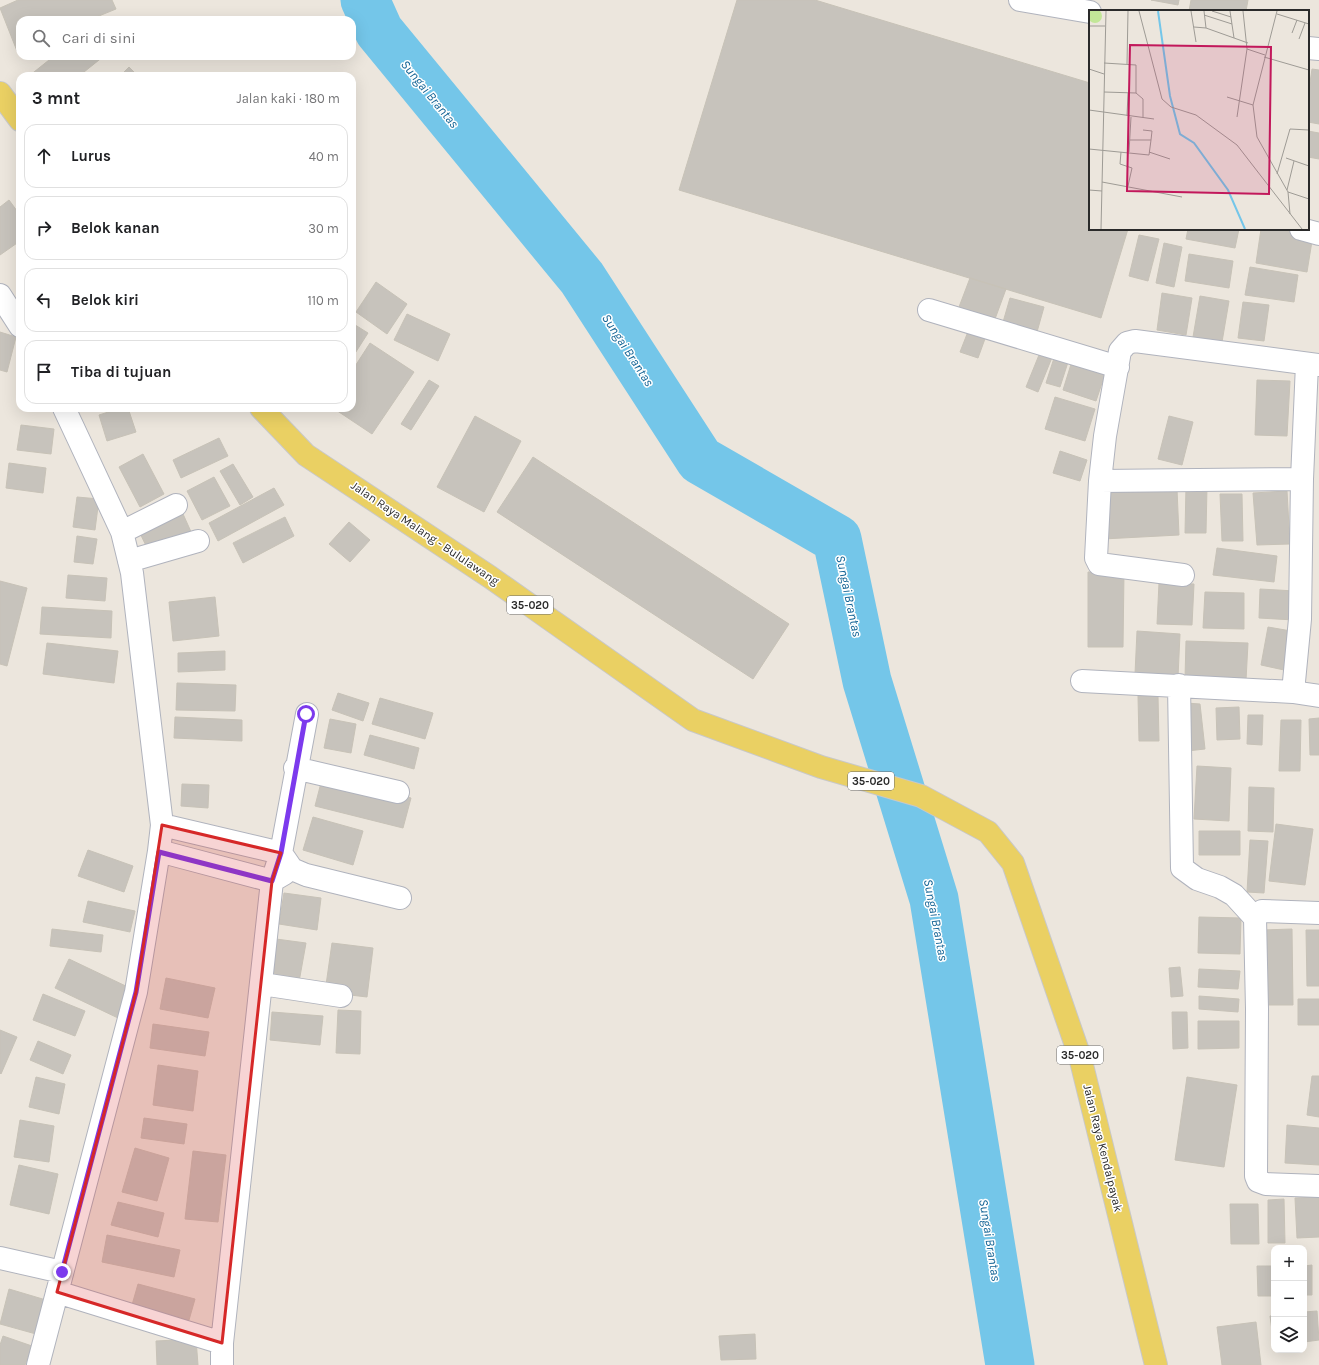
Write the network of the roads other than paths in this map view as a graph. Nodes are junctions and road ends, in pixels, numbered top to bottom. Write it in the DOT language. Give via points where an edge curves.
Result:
graph roads {
  1 [pos="1020,0"];
  2 [pos="1089,12"];
  3 [pos="0,93"];
  4 [pos="16,115"];
  5 [pos="1305,230"];
  6 [pos="1319,234"];
  7 [pos="0,295"];
  8 [pos="929,310"];
  9 [pos="16,320"];
  10 [pos="1313,365"];
  11 [pos="1118,367"];
  12 [pos="66,412"];
  13 [pos="265,412"];
  14 [pos="1302,479"];
  15 [pos="1100,481"];
  16 [pos="176,504"];
  17 [pos="122,532"];
  18 [pos="198,541"];
  19 [pos="129,561"];
  20 [pos="1183,575"];
  21 [pos="1082,681"];
  22 [pos="1179,686"];
  23 [pos="1293,692"];
  24 [pos="1319,696"];
  25 [pos="306,714"];
  26 [pos="295,768"];
  27 [pos="398,792"];
  28 [pos="921,796"];
  29 [pos="162,825"];
  30 [pos="159,852"];
  31 [pos="286,861"];
  32 [pos="272,881"];
  33 [pos="400,898"];
  34 [pos="1319,913"];
  35 [pos="1255,918"];
  36 [pos="262,984"];
  37 [pos="341,996"];
  38 [pos="1319,1186"];
  39 [pos="0,1258"];
  40 [pos="60,1282"];
  41 [pos="222,1343"];
  42 [pos="38,1365"];
  43 [pos="222,1365"];
  44 [pos="1156,1365"];
  1 -- 2 [label="street"];
  3 -- 4 [label="main road"];
  5 -- 6 [label="street"];
  7 -- 9 [label="street"];
  8 -- 11 [label="street"];
  10 -- 11 [label="street" via="1135,341 1127,343 1120,351"];
  10 -- 14 [label="street"];
  11 -- 15 [label="street" via="1105,436"];
  12 -- 17 [label="street"];
  13 -- 28 [label="main road, Jalan Raya Malang - Bululawang / 35-020" via="306,455 490,576 693,720 820,767"];
  14 -- 15 [label="street"];
  14 -- 23 [label="street" via="1300,619"];
  15 -- 20 [label="street" via="1096,558 1099,564"];
  16 -- 17 [label="street"];
  17 -- 19 [label="street"];
  18 -- 19 [label="street"];
  19 -- 29 [label="street"];
  21 -- 22 [label="street"];
  22 -- 23 [label="street"];
  22 -- 35 [label="street" via="1182,868 1197,879 1234,895"];
  23 -- 24 [label="street"];
  25 -- 26 [label="street"];
  26 -- 27 [label="street"];
  26 -- 31 [label="street"];
  28 -- 44 [label="main road, Jalan Raya Kendalpayak / 35-020" via="988,832 1013,863 1080,1057"];
  29 -- 30 [label="street"];
  29 -- 31 [label="street"];
  30 -- 32 [label="street"];
  30 -- 40 [label="street" via="136,992"];
  31 -- 32 [label="street"];
  31 -- 33 [label="street" via="306,875"];
  32 -- 36 [label="street"];
  34 -- 35 [label="street" via="1262,911"];
  35 -- 38 [label="street" via="1256,1176 1258,1181 1266,1184"];
  36 -- 37 [label="street"];
  36 -- 41 [label="street"];
  39 -- 40 [label="street"];
  40 -- 41 [label="street"];
  40 -- 42 [label="street"];
  41 -- 43 [label="street"];
}
